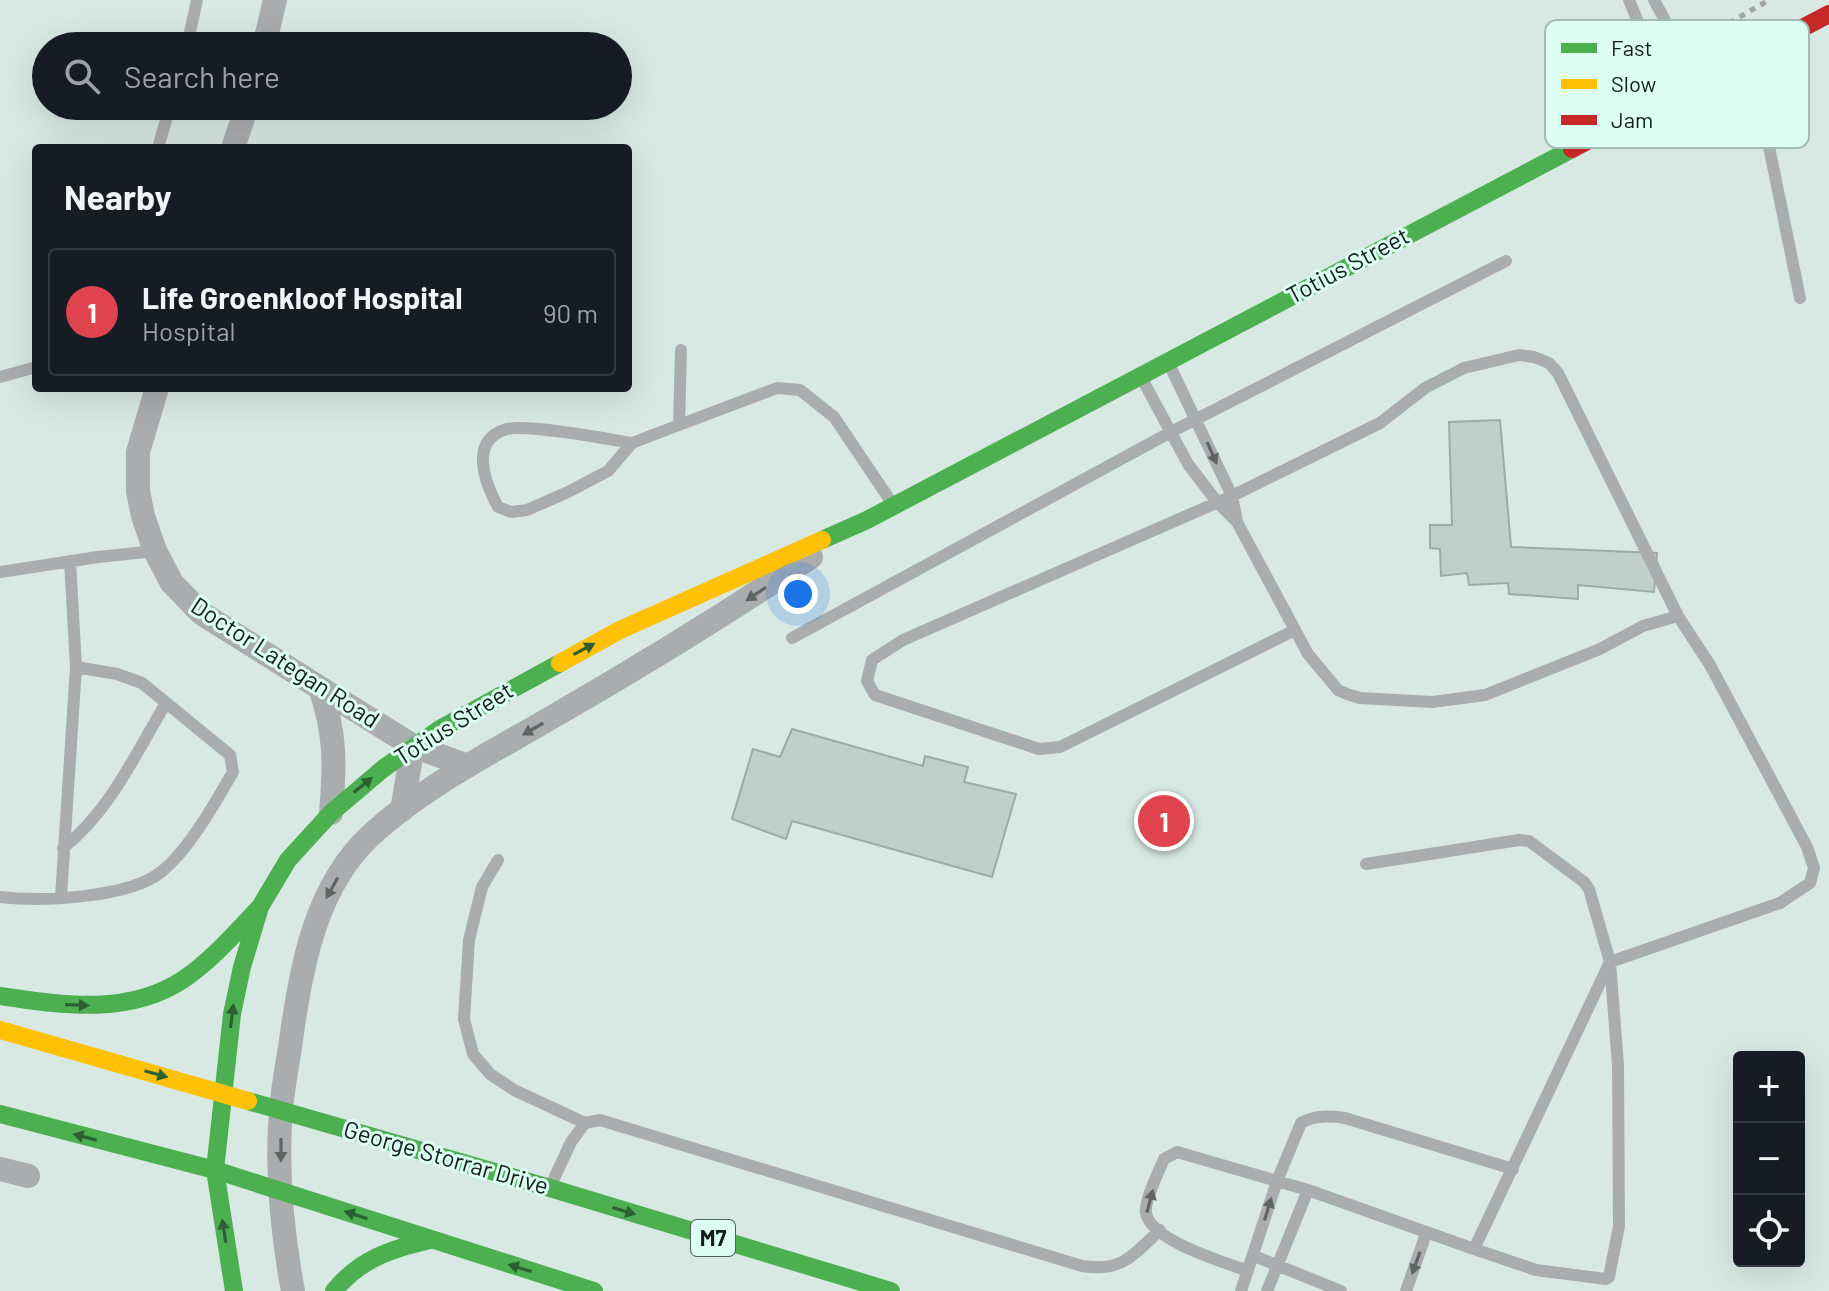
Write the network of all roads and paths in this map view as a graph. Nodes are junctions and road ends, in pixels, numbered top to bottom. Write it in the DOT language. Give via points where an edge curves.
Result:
graph roads {
  1 [pos="197,0"];
  2 [pos="275,0"];
  3 [pos="1629,0"];
  4 [pos="1654,0"];
  5 [pos="1829,14"];
  6 [pos="1637,20"];
  7 [pos="1665,20"];
  8 [pos="1809,24"];
  9 [pos="190,32"];
  10 [pos="267,32"];
  11 [pos="166,120"];
  12 [pos="242,120"];
  13 [pos="159,144"];
  14 [pos="234,144"];
  15 [pos="1574,148"];
  16 [pos="1768,148"];
  17 [pos="1506,261"];
  18 [pos="1800,298"];
  19 [pos="681,350"];
  20 [pos="1167,361"];
  21 [pos="32,368"];
  22 [pos="1140,375"];
  23 [pos="0,377"];
  24 [pos="156,392"];
  25 [pos="1197,420"];
  26 [pos="679,425"];
  27 [pos="1171,432"];
  28 [pos="632,443"];
  29 [pos="1232,496"];
  30 [pos="1217,502"];
  31 [pos="894,506"];
  32 [pos="867,520"];
  33 [pos="1237,522"];
  34 [pos="155,551"];
  35 [pos="70,561"];
  36 [pos="0,572"];
  37 [pos="1678,616"];
  38 [pos="1295,630"];
  39 [pos="792,638"];
  40 [pos="76,667"];
  41 [pos="320,688"];
  42 [pos="166,703"];
  43 [pos="413,746"];
  44 [pos="468,766"];
  45 [pos="402,810"];
  46 [pos="331,813"];
  47 [pos="63,848"];
  48 [pos="498,860"];
  49 [pos="1366,864"];
  50 [pos="0,897"];
  51 [pos="61,897"];
  52 [pos="260,907"];
  53 [pos="1610,962"];
  54 [pos="0,996"];
  55 [pos="0,1030"];
  56 [pos="222,1094"];
  57 [pos="281,1111"];
  58 [pos="0,1114"];
  59 [pos="585,1123"];
  60 [pos="0,1169"];
  61 [pos="1513,1169"];
  62 [pos="215,1170"];
  63 [pos="28,1176"];
  64 [pos="1277,1181"];
  65 [pos="550,1188"];
  66 [pos="281,1190"];
  67 [pos="1308,1190"];
  68 [pos="1160,1230"];
  69 [pos="1426,1234"];
  70 [pos="430,1240"];
  71 [pos="1474,1249"];
  72 [pos="1254,1256"];
  73 [pos="1276,1266"];
  74 [pos="1248,1271"];
  75 [pos="234,1291"];
  76 [pos="293,1291"];
  77 [pos="334,1291"];
  78 [pos="594,1291"];
  79 [pos="891,1291"];
  80 [pos="1241,1291"];
  81 [pos="1267,1291"];
  82 [pos="1341,1291"];
  83 [pos="1406,1291"];
  1 -- 9 [label="lane"];
  2 -- 10 [label="street"];
  3 -- 6 [label="lane"];
  4 -- 7 [label="lane"];
  5 -- 8 [label="street, Totius Street"];
  11 -- 13 [label="lane"];
  12 -- 14 [label="street"];
  15 -- 20 [label="street, Totius Street"];
  16 -- 18 [label="lane"];
  17 -- 25 [label="lane"];
  19 -- 26 [label="lane"];
  20 -- 22 [label="street, Totius Street"];
  20 -- 25 [label="lane"];
  21 -- 23 [label="lane"];
  22 -- 27 [label="lane"];
  22 -- 31 [label="street, Totius Street"];
  24 -- 34 [label="street, Doctor Lategan Road" via="138,461 143,516"];
  25 -- 27 [label="lane"];
  25 -- 29 [label="lane, one-way"];
  26 -- 28 [label="lane"];
  26 -- 31 [label="lane" via="777,388 800,390 834,417"];
  27 -- 30 [label="lane"];
  27 -- 39 [label="lane"];
  28 -- 28 [label="lane" via="608,471 527,510 498,507 485,485 482,452 491,438 508,429"];
  29 -- 30 [label="lane"];
  29 -- 33 [label="lane"];
  29 -- 37 [label="lane" via="1380,423 1425,388 1464,368 1519,355 1534,357 1558,373"];
  30 -- 33 [label="lane"];
  30 -- 38 [label="lane" via="893,645 872,660 870,689 875,695 1049,750"];
  31 -- 32 [label="street, Totius Street"];
  43 -- 32 [label="street, Totius Street, one-way" via="620,630"];
  32 -- 44 [label="street, Totius Street, one-way" via="712,623"];
  33 -- 38 [label="lane"];
  34 -- 35 [label="lane"];
  34 -- 41 [label="street, Doctor Lategan Road" via="172,583 201,613"];
  35 -- 36 [label="lane"];
  35 -- 40 [label="lane"];
  37 -- 38 [label="lane" via="1643,626 1485,695 1432,702 1360,698 1338,690"];
  37 -- 53 [label="lane" via="1710,665 1807,847 1813,875 1804,890 1780,903"];
  40 -- 42 [label="lane" via="130,678"];
  40 -- 47 [label="lane"];
  41 -- 43 [label="street, Doctor Lategan Road"];
  41 -- 46 [label="street" via="333,733"];
  42 -- 47 [label="lane" via="113,793"];
  42 -- 51 [label="lane" via="230,755 233,772 159,874 107,894"];
  43 -- 44 [label="street, Doctor Lategan Road"];
  43 -- 45 [label="street"];
  46 -- 43 [label="street, Totius Street, one-way"];
  44 -- 45 [label="street, Totius Street"];
  45 -- 57 [label="street, Totius Street, one-way" via="370,835 324,903 300,980"];
  46 -- 52 [label="street, Totius Street" via="288,860"];
  47 -- 51 [label="lane"];
  48 -- 59 [label="lane" via="482,887 469,940 464,1019 473,1054 514,1090"];
  49 -- 53 [label="lane" via="1529,841 1578,875 1589,889"];
  50 -- 51 [label="lane"];
  54 -- 52 [label="street, one-way" via="95,1006 167,989 219,950"];
  56 -- 52 [label="street, Totius Street, one-way" via="235,992"];
  53 -- 61 [label="lane"];
  53 -- 71 [label="lane" via="1618,1065 1619,1226 1609,1277 1536,1270"];
  55 -- 56 [label="street, George Storrar Drive / M7, one-way"];
  56 -- 57 [label="street, George Storrar Drive / M7"];
  56 -- 62 [label="street, Totius Street"];
  57 -- 65 [label="street, George Storrar Drive / M7"];
  57 -- 66 [label="street, Totius Street, one-way"];
  62 -- 58 [label="street, one-way"];
  59 -- 65 [label="lane"];
  59 -- 68 [label="lane" via="600,1120 632,1129 1082,1266 1113,1267"];
  60 -- 63 [label="street"];
  61 -- 64 [label="lane" via="1345,1118 1320,1117 1301,1123"];
  61 -- 71 [label="lane"];
  62 -- 66 [label="street"];
  75 -- 62 [label="street, Totius Street, one-way"];
  64 -- 67 [label="lane"];
  68 -- 64 [label="lane, one-way" via="1148,1219 1146,1206 1164,1159 1172,1153"];
  72 -- 64 [label="lane, one-way"];
  65 -- 79 [label="street, George Storrar Drive / M7, one-way"];
  70 -- 66 [label="street, one-way"];
  66 -- 76 [label="street, Totius Street"];
  67 -- 69 [label="lane"];
  67 -- 73 [label="lane"];
  68 -- 74 [label="lane" via="1174,1243"];
  69 -- 71 [label="lane"];
  69 -- 83 [label="lane, one-way"];
  70 -- 77 [label="street" via="386,1249 364,1260"];
  78 -- 70 [label="street, one-way"];
  72 -- 73 [label="lane"];
  72 -- 74 [label="lane"];
  73 -- 81 [label="lane"];
  73 -- 82 [label="lane"];
  74 -- 80 [label="lane"];
}
